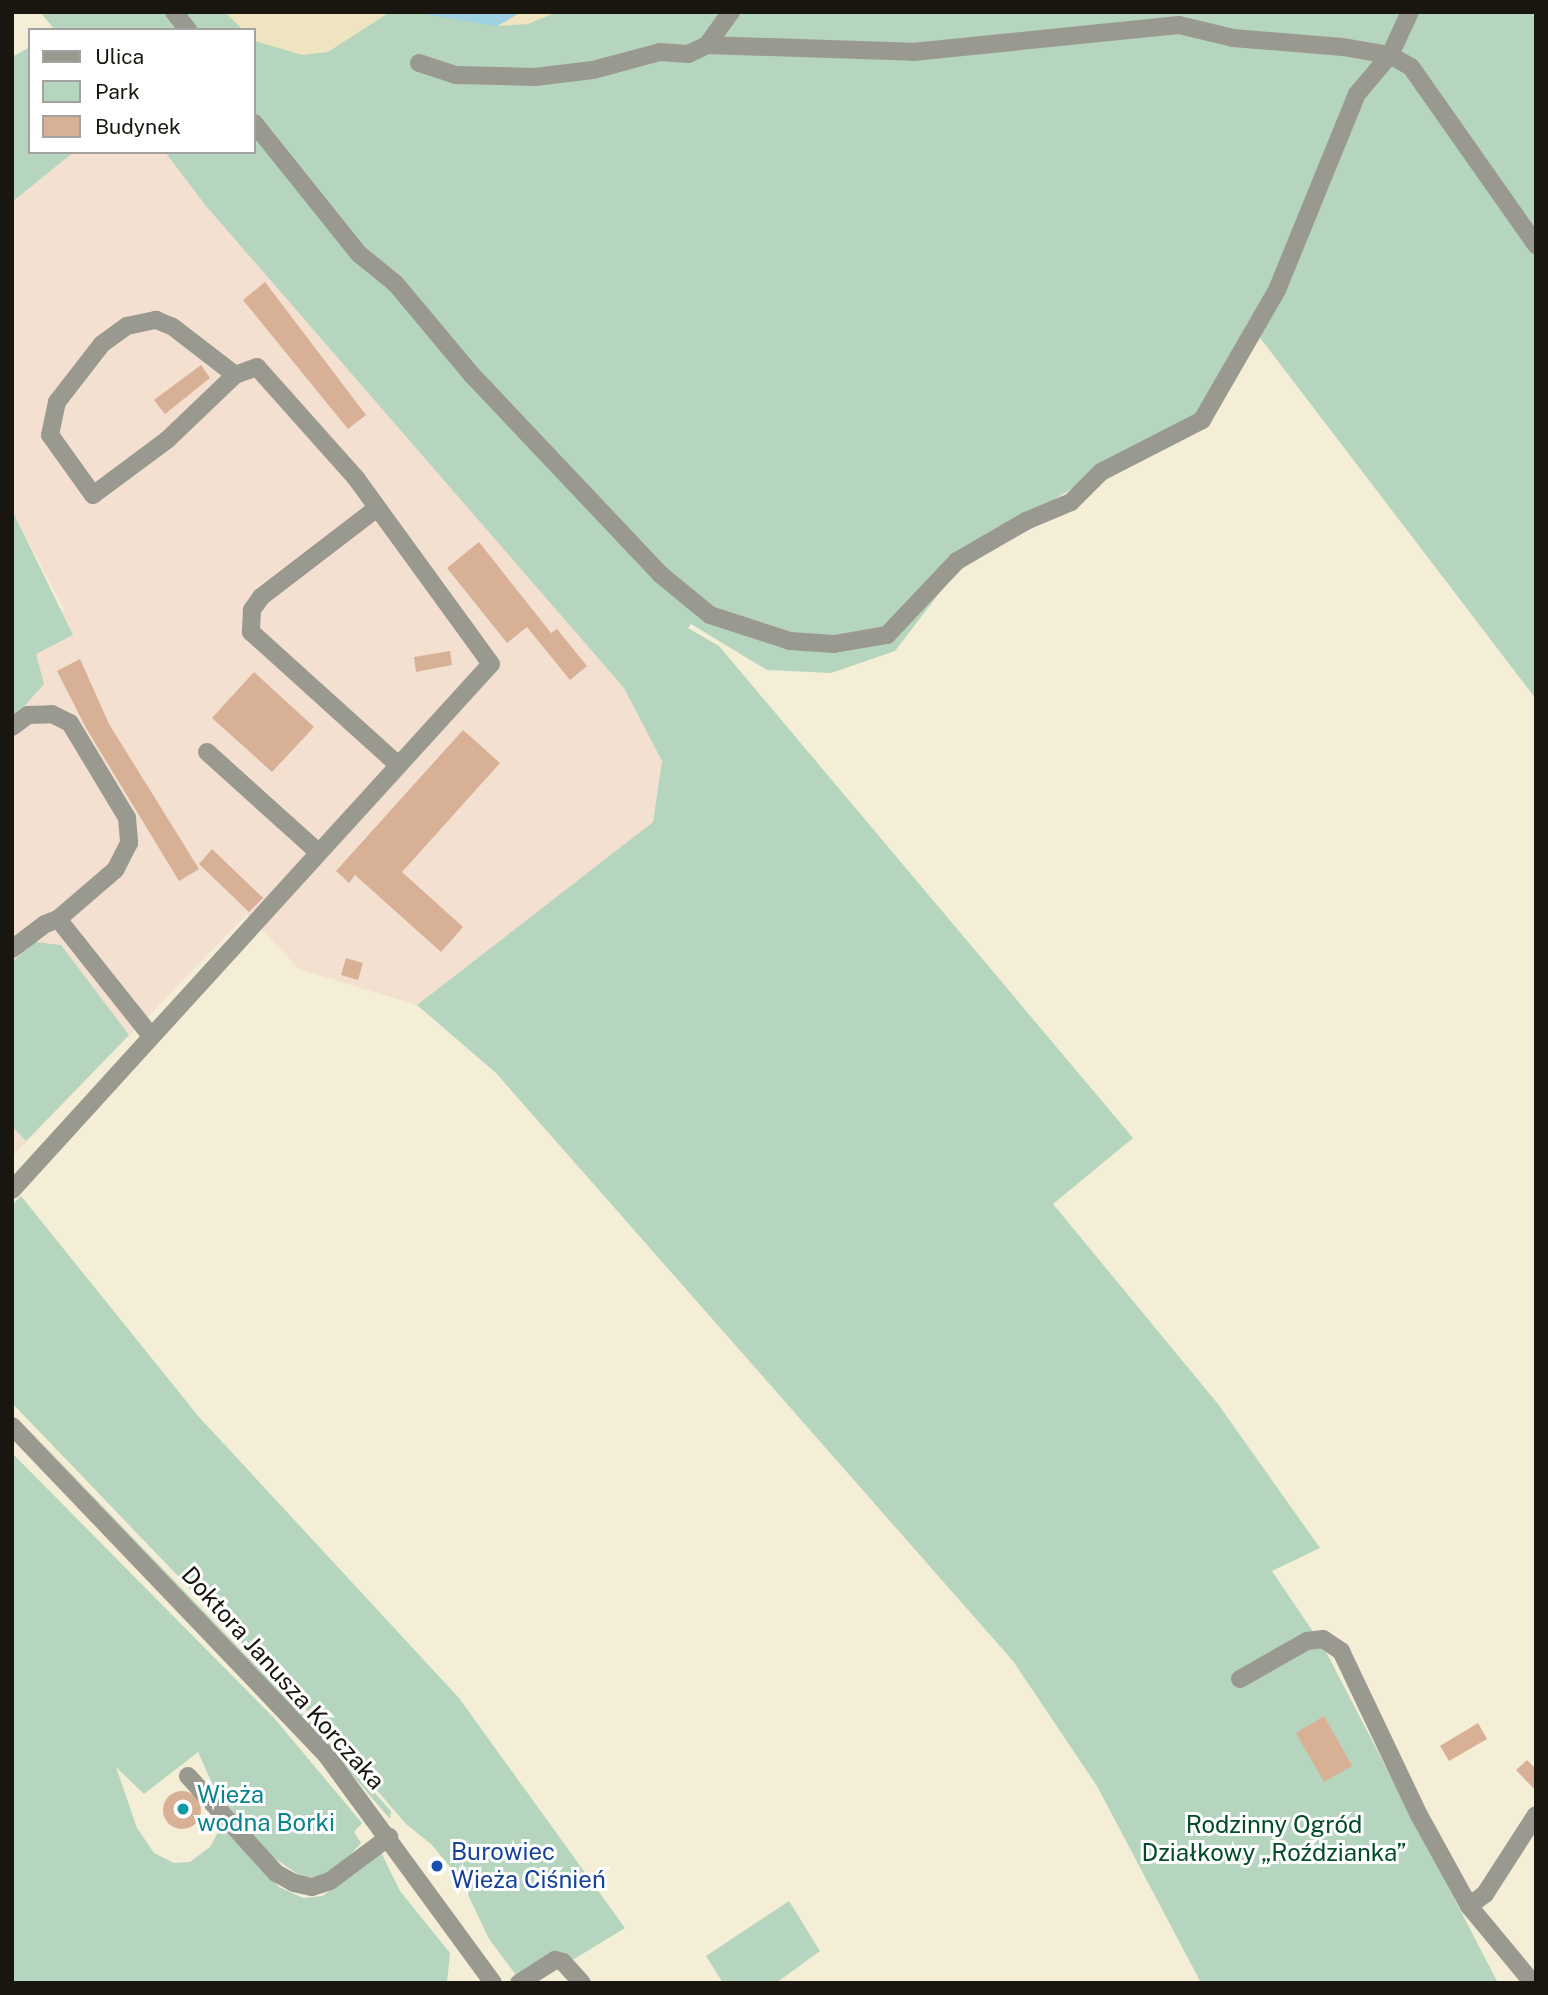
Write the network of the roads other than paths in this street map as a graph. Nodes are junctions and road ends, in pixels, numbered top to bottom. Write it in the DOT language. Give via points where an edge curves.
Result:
graph roads {
  1 [pos="174,12"];
  2 [pos="731,12"];
  3 [pos="1410,12"];
  4 [pos="186,28"];
  5 [pos="707,45"];
  6 [pos="1390,55"];
  7 [pos="419,63"];
  8 [pos="256,125"];
  9 [pos="1536,245"];
  10 [pos="235,375"];
  11 [pos="377,508"];
  12 [pos="12,727"];
  13 [pos="207,752"];
  14 [pos="398,765"];
  15 [pos="318,852"];
  16 [pos="58,919"];
  17 [pos="12,949"];
  18 [pos="151,1036"];
  19 [pos="12,1190"];
  20 [pos="12,1426"];
  21 [pos="1240,1679"];
  22 [pos="188,1776"];
  23 [pos="1536,1815"];
  24 [pos="390,1837"];
  25 [pos="1469,1906"];
  26 [pos="485,1980"];
  27 [pos="519,1983"];
  28 [pos="582,1983"];
  29 [pos="1533,1983"];
  1 -- 4 [label="street"];
  2 -- 5 [label="street"];
  3 -- 6 [label="street"];
  5 -- 6 [label="street" via="913,52 1179,24 1233,38 1306,42"];
  5 -- 7 [label="street" via="688,54 660,52 593,70 535,77 455,75"];
  6 -- 8 [label="street" via="1357,94 1277,290 1202,420 1101,472 1071,502 957,561 887,635 834,644 790,640 710,615 660,574 472,375 395,283 359,254"];
  6 -- 9 [label="street" via="1411,67"];
  10 -- 10 [label="street" via="173,327 156,320 127,326 102,344 57,402 50,435 93,495 158,447"];
  10 -- 11 [label="street" via="257,367"];
  11 -- 14 [label="street" via="491,664"];
  11 -- 14 [label="street" via="261,597 252,610 251,632"];
  12 -- 16 [label="street" via="28,715 52,715 70,723 127,818 129,843 115,870"];
  13 -- 15 [label="street"];
  14 -- 15 [label="street"];
  15 -- 18 [label="street"];
  16 -- 17 [label="street"];
  16 -- 18 [label="street"];
  18 -- 19 [label="street"];
  20 -- 24 [label="street, Doktora Janusza Korczaka" via="305,1732"];
  21 -- 25 [label="street" via="1307,1641 1323,1639 1340,1651 1419,1815"];
  22 -- 24 [label="street" via="276,1873 294,1883 313,1887 330,1881"];
  23 -- 25 [label="street" via="1485,1894"];
  24 -- 26 [label="street, Doktora Janusza Korczaka"];
  25 -- 29 [label="street"];
  27 -- 28 [label="street" via="555,1960"];
}
